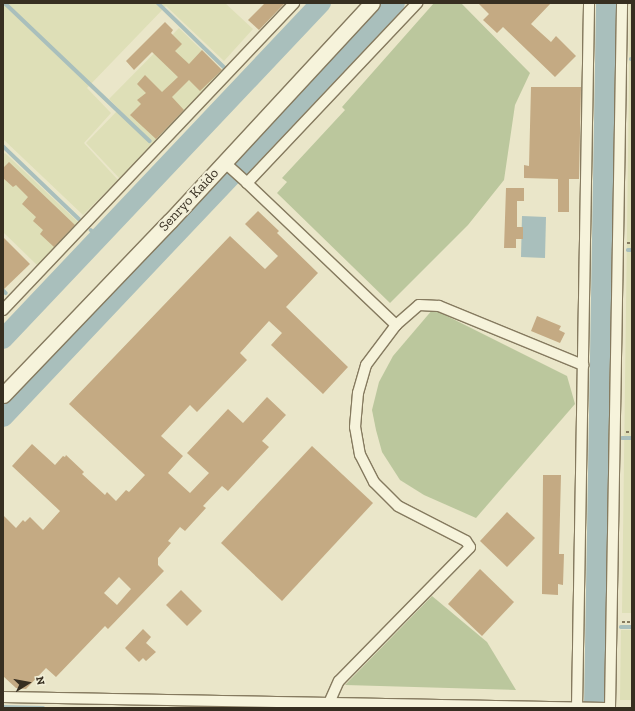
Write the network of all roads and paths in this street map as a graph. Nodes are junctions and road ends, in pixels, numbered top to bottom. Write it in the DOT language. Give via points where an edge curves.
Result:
graph roads {
  1 [pos="294,3"];
  2 [pos="372,3"];
  3 [pos="417,3"];
  4 [pos="589,3"];
  5 [pos="622,3"];
  6 [pos="236,173"];
  7 [pos="3,310"];
  8 [pos="396,325"];
  9 [pos="583,365"];
  10 [pos="3,395"];
  11 [pos="3,697"];
  12 [pos="329,703"];
  13 [pos="579,707"];
  14 [pos="606,708"];
  15 [pos="610,708"];
  1 -- 7 [label="street"];
  2 -- 6 [label="street, Senryo Kaido"];
  3 -- 6 [label="street"];
  4 -- 9 [label="street"];
  5 -- 15 [label="street"];
  6 -- 8 [label="street"];
  6 -- 10 [label="street, Senryo Kaido"];
  8 -- 9 [label="street" via="419,305 439,306"];
  8 -- 12 [label="street" via="366,366 358,393 355,427 360,455 374,482 398,506 466,541 470,547 339,681"];
  9 -- 13 [label="street"];
  11 -- 12 [label="street"];
  12 -- 13 [label="street"];
  13 -- 14 [label="street"];
}
